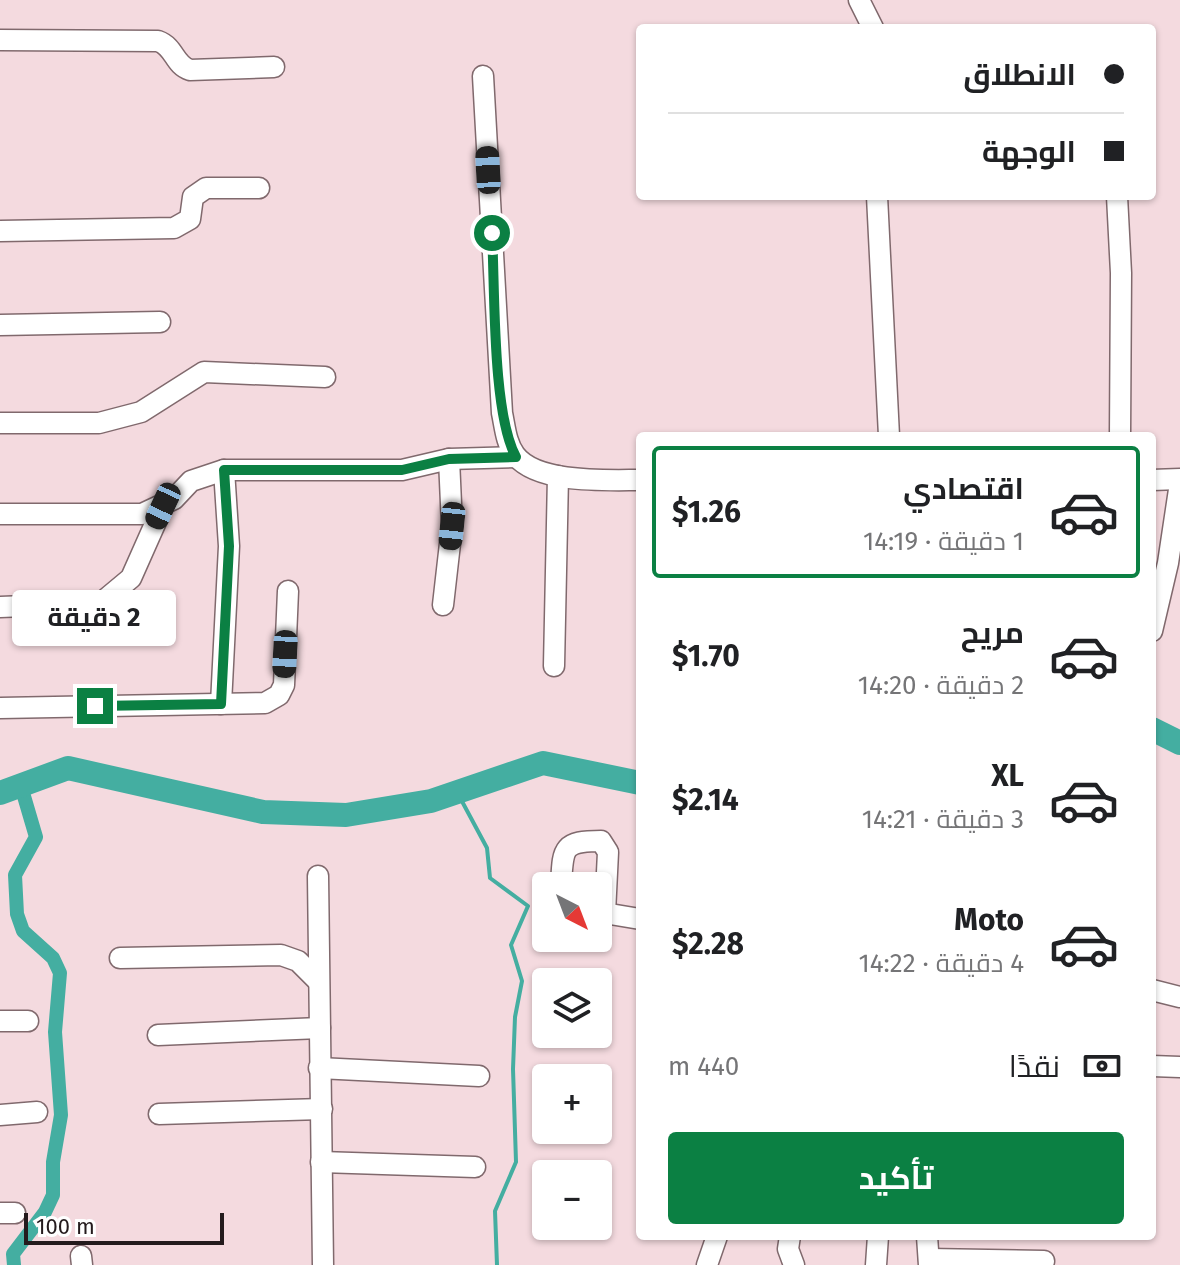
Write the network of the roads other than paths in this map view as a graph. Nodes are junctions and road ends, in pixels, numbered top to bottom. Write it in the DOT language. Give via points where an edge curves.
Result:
graph roads {
  1 [pos="859,0"];
  2 [pos="871,24"];
  3 [pos="0,40"];
  4 [pos="274,67"];
  5 [pos="483,76"];
  6 [pos="259,188"];
  7 [pos="877,200"];
  8 [pos="1117,200"];
  9 [pos="0,231"];
  10 [pos="160,322"];
  11 [pos="0,325"];
  12 [pos="325,377"];
  13 [pos="0,423"];
  14 [pos="889,432"];
  15 [pos="1120,432"];
  16 [pos="516,457"];
  17 [pos="449,459"];
  18 [pos="224,470"];
  19 [pos="558,476"];
  20 [pos="636,480"];
  21 [pos="1156,480"];
  22 [pos="1180,481"];
  23 [pos="163,506"];
  24 [pos="0,514"];
  25 [pos="288,591"];
  26 [pos="443,605"];
  27 [pos="0,607"];
  28 [pos="1156,614"];
  29 [pos="554,666"];
  30 [pos="221,704"];
  31 [pos="0,708"];
  32 [pos="562,872"];
  33 [pos="606,872"];
  34 [pos="318,876"];
  35 [pos="612,914"];
  36 [pos="636,918"];
  37 [pos="120,958"];
  38 [pos="318,981"];
  39 [pos="1156,991"];
  40 [pos="1180,997"];
  41 [pos="0,1021"];
  42 [pos="28,1021"];
  43 [pos="320,1028"];
  44 [pos="158,1035"];
  45 [pos="1156,1066"];
  46 [pos="1180,1067"];
  47 [pos="319,1068"];
  48 [pos="479,1076"];
  49 [pos="322,1109"];
  50 [pos="37,1112"];
  51 [pos="159,1114"];
  52 [pos="0,1115"];
  53 [pos="321,1162"];
  54 [pos="475,1167"];
  55 [pos="716,1240"];
  56 [pos="789,1240"];
  57 [pos="878,1240"];
  58 [pos="927,1240"];
  59 [pos="1044,1261"];
  60 [pos="929,1262"];
  61 [pos="323,1265"];
  62 [pos="707,1265"];
  63 [pos="794,1265"];
  64 [pos="876,1265"];
  1 -- 2 [label="street"];
  3 -- 4 [label="street" via="158,41 190,70"];
  5 -- 16 [label="street" via="502,413"];
  6 -- 9 [label="street" via="206,188 193,197 190,219 174,228"];
  7 -- 14 [label="street"];
  8 -- 15 [label="street"];
  10 -- 11 [label="street"];
  12 -- 13 [label="street" via="204,372 141,412 99,423"];
  16 -- 17 [label="street"];
  16 -- 19 [label="street"];
  17 -- 18 [label="street" via="402,470"];
  17 -- 26 [label="street" via="452,526"];
  18 -- 23 [label="street" via="191,481"];
  18 -- 30 [label="street" via="229,546"];
  19 -- 20 [label="street"];
  19 -- 29 [label="street"];
  21 -- 22 [label="street"];
  22 -- 28 [label="street"];
  23 -- 24 [label="street" via="142,514"];
  23 -- 27 [label="street" via="131,578 101,603"];
  25 -- 30 [label="street" via="284,685 279,695 265,703"];
  30 -- 31 [label="street"];
  32 -- 33 [label="street" via="564,851 576,841 601,841 608,852"];
  34 -- 38 [label="street"];
  35 -- 36 [label="street"];
  37 -- 38 [label="street" via="281,955 298,961"];
  38 -- 43 [label="street"];
  39 -- 40 [label="street"];
  41 -- 42 [label="street"];
  43 -- 44 [label="street"];
  43 -- 47 [label="street"];
  45 -- 46 [label="street"];
  47 -- 48 [label="street"];
  47 -- 49 [label="street"];
  49 -- 51 [label="street"];
  49 -- 53 [label="street"];
  50 -- 52 [label="street"];
  53 -- 54 [label="street"];
  53 -- 61 [label="street"];
  55 -- 62 [label="street"];
  56 -- 63 [label="street"];
  57 -- 64 [label="street"];
  58 -- 60 [label="street"];
  59 -- 60 [label="street"];
}
